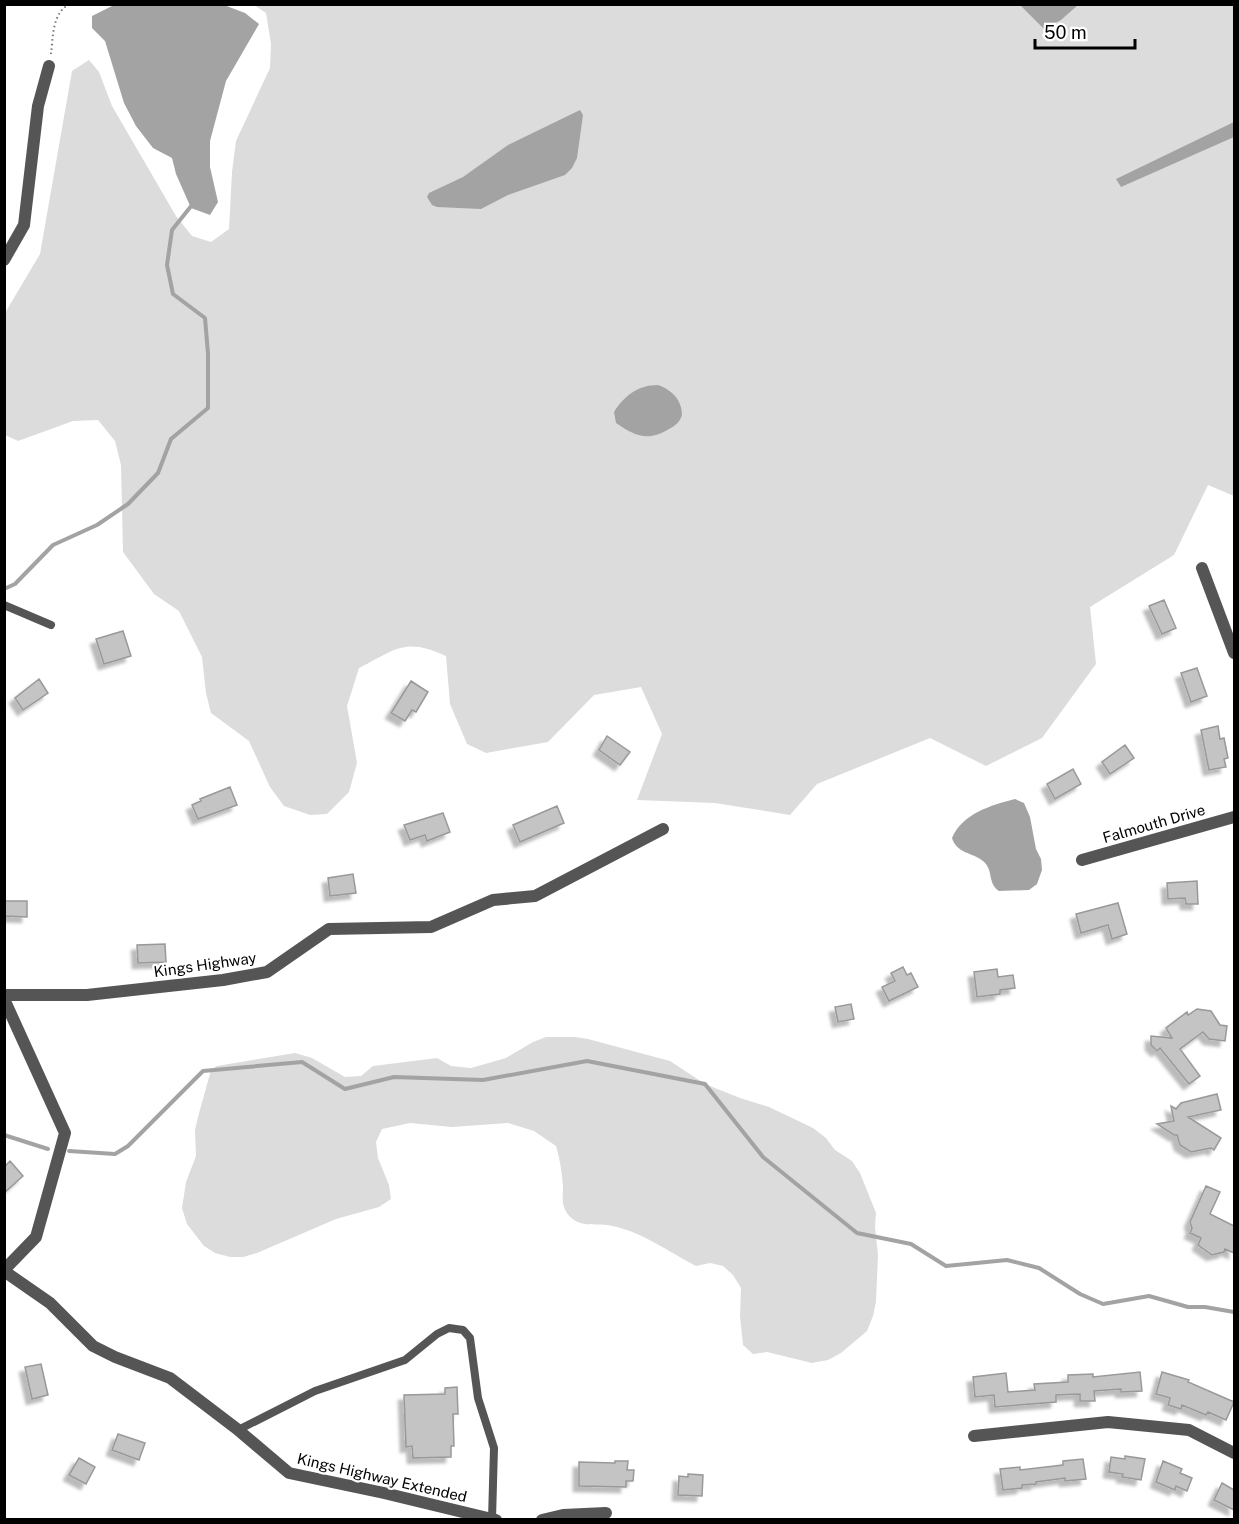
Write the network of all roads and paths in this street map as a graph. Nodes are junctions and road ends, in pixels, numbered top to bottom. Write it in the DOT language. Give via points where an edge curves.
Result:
graph roads {
  1 [pos="70,4"];
  2 [pos="49,66"];
  3 [pos="4,260"];
  4 [pos="1202,568"];
  5 [pos="4,605"];
  6 [pos="51,625"];
  7 [pos="1234,653"];
  8 [pos="1234,817"];
  9 [pos="663,830"];
  10 [pos="1082,860"];
  11 [pos="4,997"];
  12 [pos="4,1270"];
  13 [pos="238,1430"];
  14 [pos="974,1436"];
  15 [pos="1234,1453"];
  16 [pos="606,1513"];
  17 [pos="494,1519"];
  18 [pos="542,1520"];
  1 -- 2 [label="path" via="63,7 57,18"];
  2 -- 3 [label="street" via="38,106 24,225"];
  4 -- 7 [label="street"];
  5 -- 6 [label="lane"];
  8 -- 10 [label="street, Falmouth Drive"];
  9 -- 11 [label="street, Kings Highway" via="535,896 493,900 431,927 329,929 267,972 87,995"];
  11 -- 12 [label="street, Kings Highway" via="64,1134 36,1237"];
  12 -- 13 [label="street, Kings Highway Extended" via="50,1303 93,1346 170,1378"];
  13 -- 17 [label="street, Kings Highway Extended" via="289,1473"];
  13 -- 17 [label="lane" via="315,1391 405,1360 448,1328 463,1330 470,1338 478,1398 494,1448"];
  14 -- 15 [label="street" via="1108,1422 1189,1430"];
  16 -- 18 [label="street"];
}
